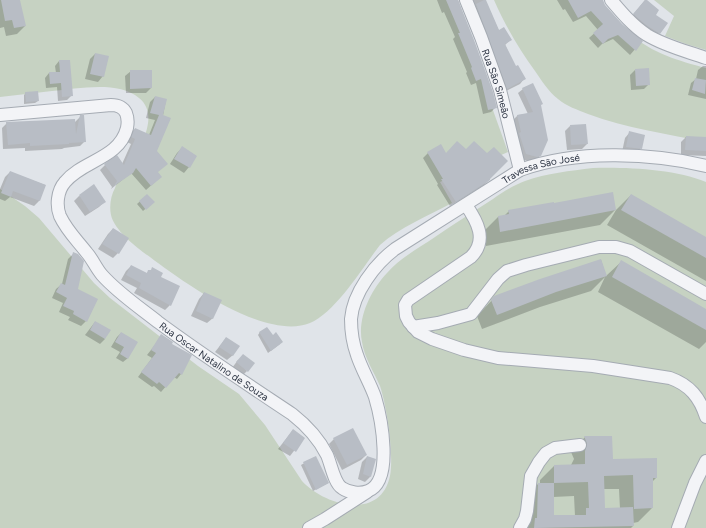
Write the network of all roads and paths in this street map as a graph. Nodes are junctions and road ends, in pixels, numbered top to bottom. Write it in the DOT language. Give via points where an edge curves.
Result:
graph roads {
  1 [pos="466,0"];
  2 [pos="611,0"];
  3 [pos="706,58"];
  4 [pos="0,114"];
  5 [pos="706,166"];
  6 [pos="520,170"];
  7 [pos="466,204"];
  8 [pos="706,294"];
  9 [pos="413,327"];
  10 [pos="706,417"];
  11 [pos="580,445"];
  12 [pos="706,461"];
  13 [pos="367,492"];
  14 [pos="309,528"];
  15 [pos="520,528"];
  16 [pos="678,528"];
  1 -- 6 [label="street, Rua São Simeão" via="500,90"];
  2 -- 3 [label="street" via="646,34 658,41"];
  4 -- 13 [label="street, Rua Oscar Natalino de Souza" via="104,105 118,106 124,110 127,125 120,143 64,184 59,195 58,211 66,227 112,285 178,337 302,422 327,456 342,489 357,493"];
  5 -- 6 [label="street, Travessa São José" via="651,157 601,155 552,161"];
  6 -- 7 [label="street, Travessa São José"];
  7 -- 9 [label="street" via="479,228 478,248 471,257 408,300 405,305 406,316"];
  7 -- 13 [label="street, Travessa São José" via="386,255 374,268 358,296 352,314 352,333 357,355 379,413 384,458 382,474 375,486"];
  8 -- 9 [label="street" via="630,252 616,246 606,246 507,270 470,314"];
  9 -- 10 [label="street" via="423,335 498,358 593,366 670,378 692,390"];
  11 -- 15 [label="street" via="555,448 546,453 539,462 531,476 527,511"];
  12 -- 16 [label="street"];
  13 -- 14 [label="street"];
}
